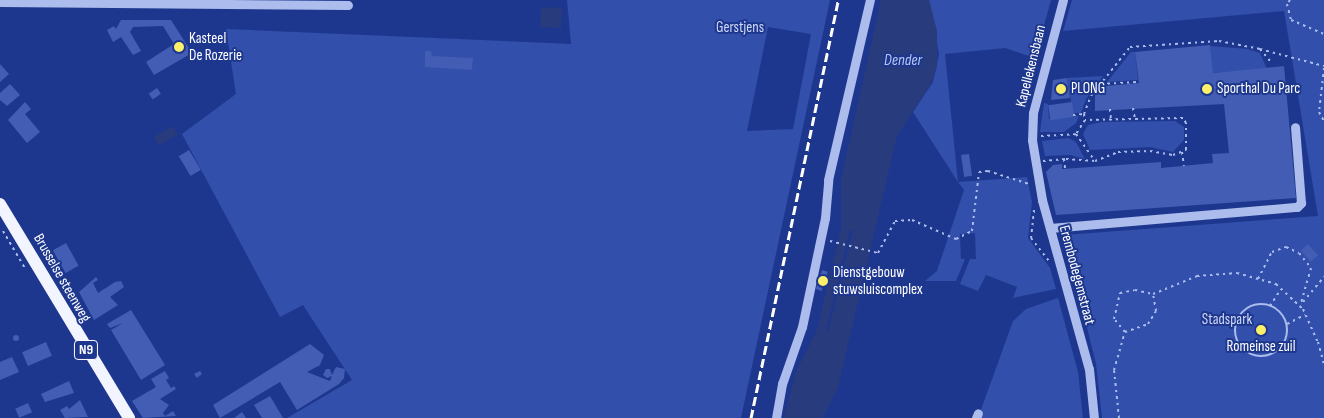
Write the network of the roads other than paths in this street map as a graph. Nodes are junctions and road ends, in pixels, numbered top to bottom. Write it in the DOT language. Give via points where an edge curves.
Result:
graph roads {
  1 [pos="870,0"];
  2 [pos="1063,0"];
  3 [pos="0,2"];
  4 [pos="348,5"];
  5 [pos="1295,127"];
  6 [pos="1032,138"];
  7 [pos="0,204"];
  8 [pos="1050,228"];
  9 [pos="129,418"];
  10 [pos="776,418"];
  11 [pos="1094,418"];
  1 -- 10 [label="street" via="828,180 821,239 802,327 782,384"];
  2 -- 6 [label="street, Kapellekensbaan" via="1033,113"];
  3 -- 4 [label="street"];
  5 -- 8 [label="street" via="1302,203 1297,207"];
  6 -- 8 [label="street, Erembodegemstraat"];
  7 -- 9 [label="main road, Brusselse steenweg / N9"];
  8 -- 11 [label="street, Erembodegemstraat" via="1088,369"];
}
